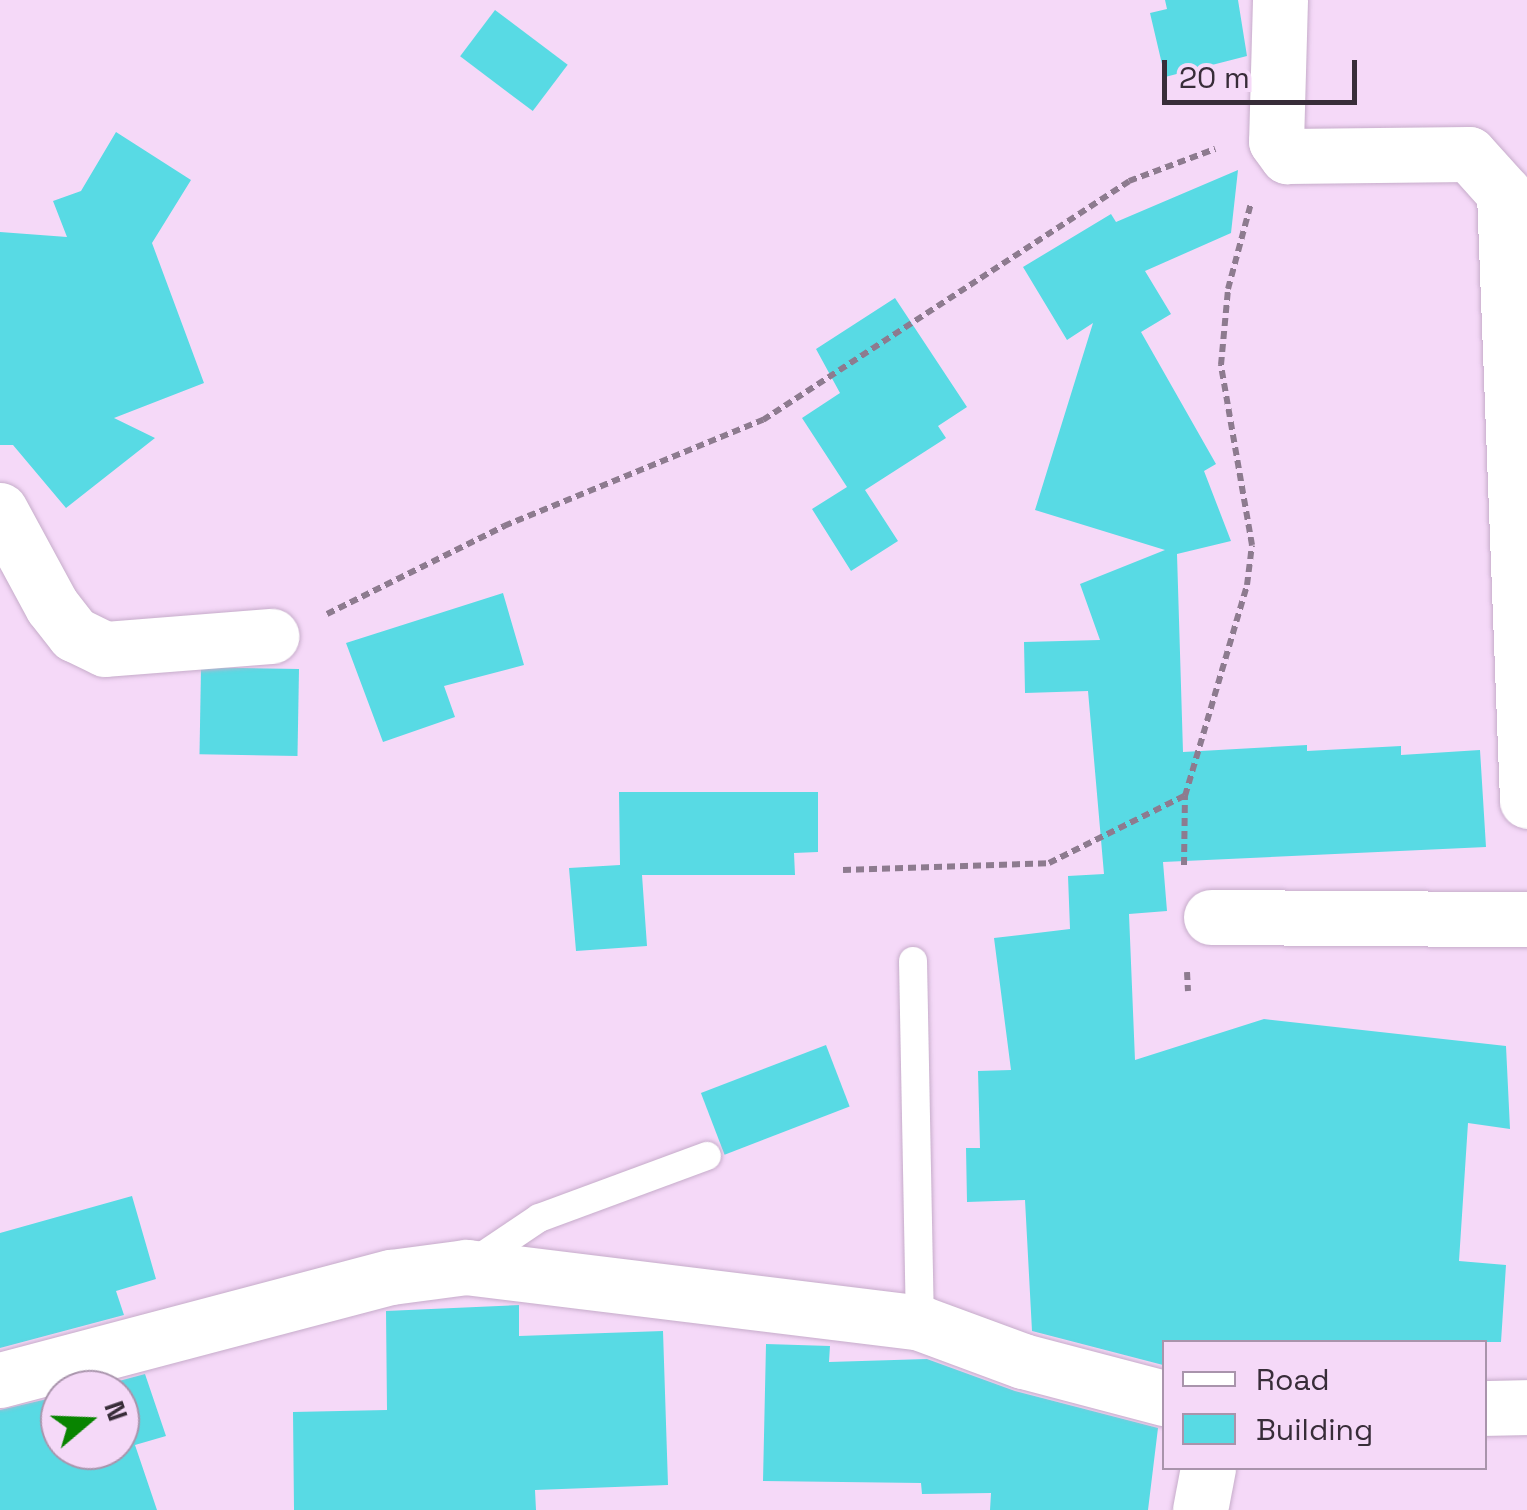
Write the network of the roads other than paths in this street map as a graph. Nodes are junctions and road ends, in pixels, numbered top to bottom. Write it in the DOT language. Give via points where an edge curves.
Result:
graph roads {
  1 [pos="1280,0"];
  2 [pos="0,510"];
  3 [pos="271,636"];
  4 [pos="1527,801"];
  5 [pos="1194,914"];
  6 [pos="1527,919"];
  7 [pos="913,961"];
  8 [pos="707,1156"];
  9 [pos="466,1267"];
  10 [pos="920,1323"];
  11 [pos="0,1380"];
  12 [pos="1162,1397"];
  13 [pos="1527,1407"];
  14 [pos="1487,1408"];
  15 [pos="1208,1470"];
  16 [pos="1200,1510"];
  1 -- 4 [label="street" via="1276,141 1287,156 1469,154 1504,192"];
  2 -- 3 [label="street" via="52,606 74,634 105,649"];
  5 -- 6 [label="street"];
  7 -- 10 [label="lane"];
  8 -- 9 [label="lane" via="539,1218"];
  9 -- 10 [label="street"];
  9 -- 11 [label="street" via="391,1277"];
  10 -- 12 [label="street" via="1023,1361"];
  13 -- 14 [label="street"];
  15 -- 16 [label="street"];
}
